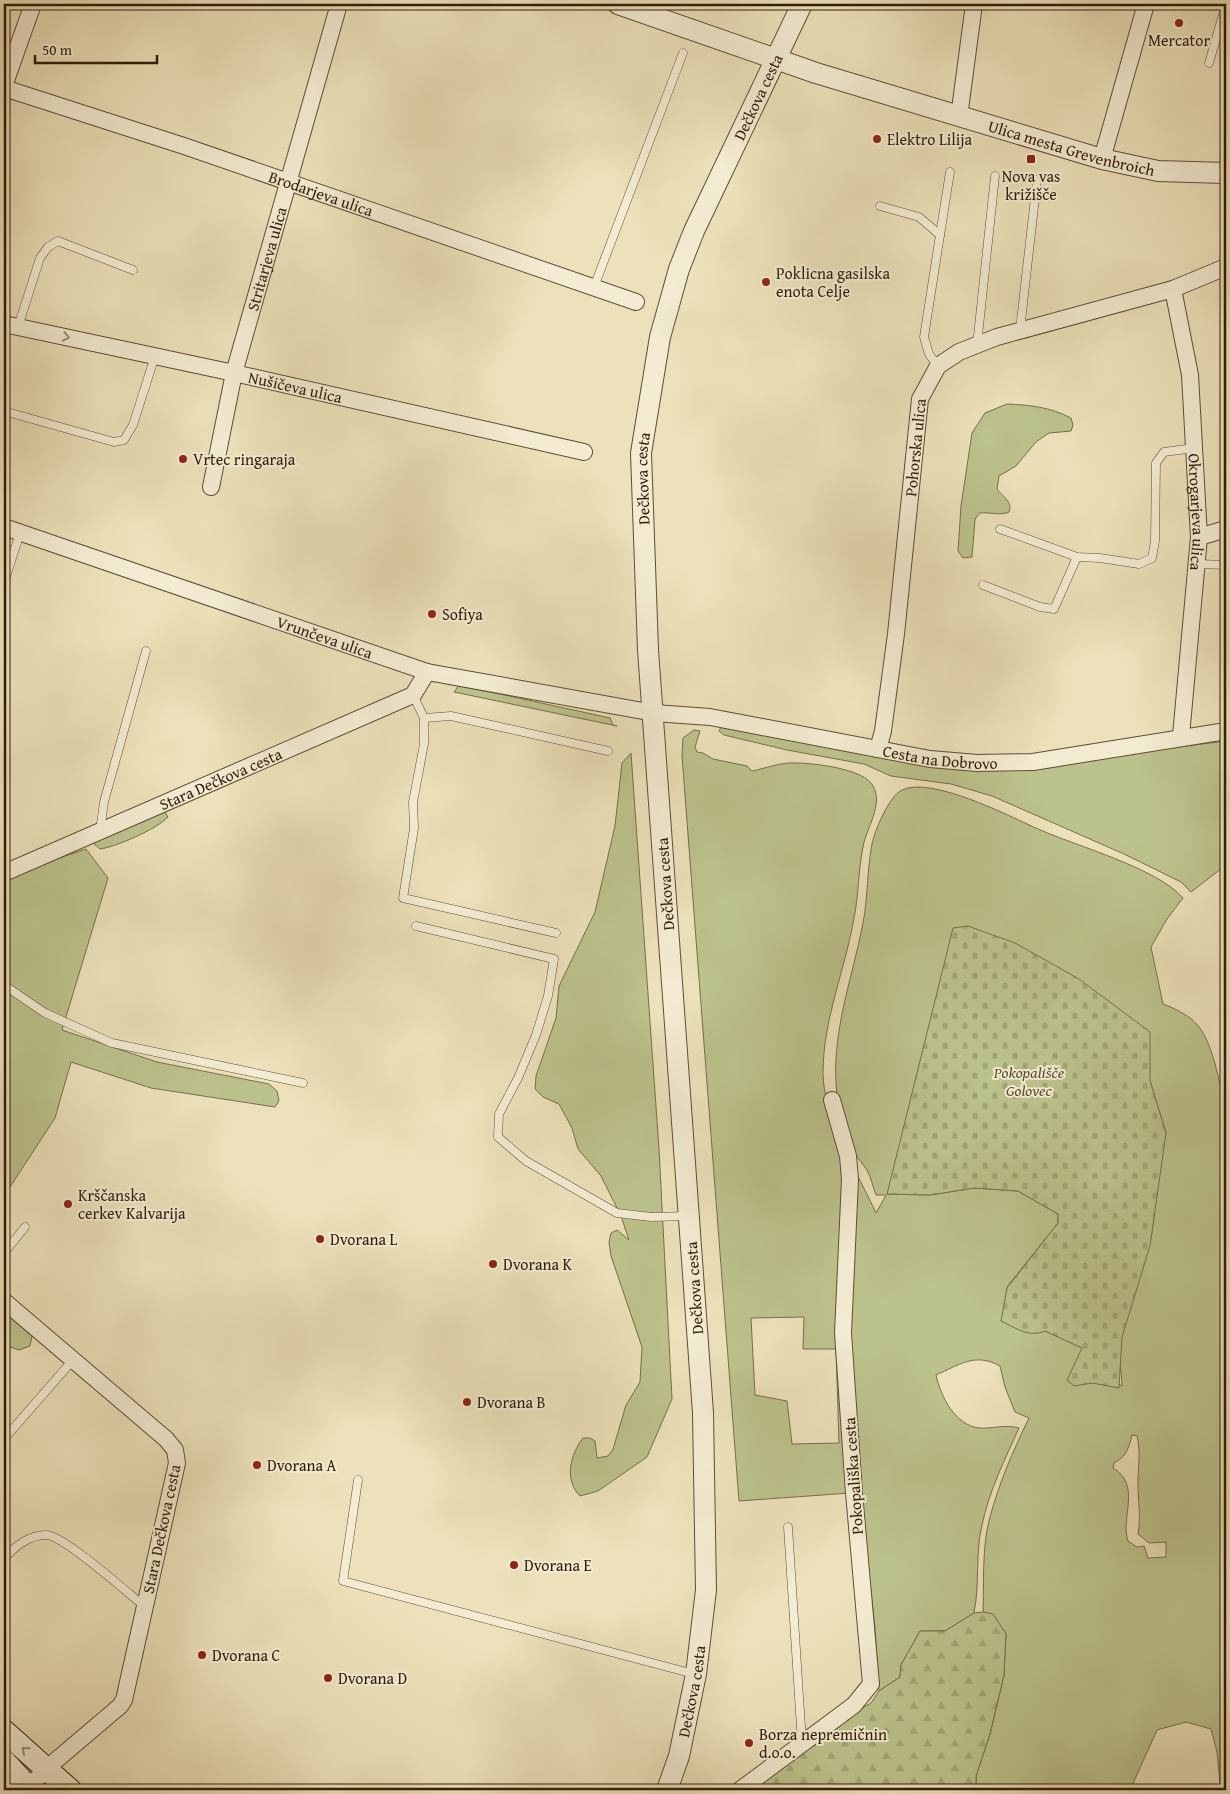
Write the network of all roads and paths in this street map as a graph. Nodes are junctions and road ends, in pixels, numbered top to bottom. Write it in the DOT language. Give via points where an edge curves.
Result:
graph roads {
  1 [pos="33,4"];
  2 [pos="339,4"];
  3 [pos="618,4"];
  4 [pos="802,4"];
  5 [pos="974,4"];
  6 [pos="1146,4"];
  7 [pos="1226,4"];
  8 [pos="683,53"];
  9 [pos="777,60"];
  10 [pos="1209,63"];
  11 [pos="4,87"];
  12 [pos="959,118"];
  13 [pos="1102,158"];
  14 [pos="950,172"];
  15 [pos="1226,173"];
  16 [pos="996,176"];
  17 [pos="1037,180"];
  18 [pos="288,181"];
  19 [pos="880,206"];
  20 [pos="940,235"];
  21 [pos="1226,267"];
  22 [pos="133,270"];
  23 [pos="594,287"];
  24 [pos="1173,289"];
  25 [pos="636,302"];
  26 [pos="11,325"];
  27 [pos="1020,330"];
  28 [pos="977,345"];
  29 [pos="155,356"];
  30 [pos="938,366"];
  31 [pos="234,372"];
  32 [pos="8,412"];
  33 [pos="1195,448"];
  34 [pos="584,452"];
  35 [pos="211,488"];
  36 [pos="4,527"];
  37 [pos="1000,529"];
  38 [pos="1226,529"];
  39 [pos="20,533"];
  40 [pos="1200,537"];
  41 [pos="1077,557"];
  42 [pos="1198,564"];
  43 [pos="1226,566"];
  44 [pos="4,583"];
  45 [pos="983,585"];
  46 [pos="146,651"];
  47 [pos="426,672"];
  48 [pos="413,695"];
  49 [pos="654,713"];
  50 [pos="424,718"];
  51 [pos="1226,731"];
  52 [pos="1181,736"];
  53 [pos="878,749"];
  54 [pos="608,750"];
  55 [pos="100,831"];
  56 [pos="4,873"];
  57 [pos="416,926"];
  58 [pos="556,933"];
  59 [pos="4,985"];
  60 [pos="303,1083"];
  61 [pos="832,1100"];
  62 [pos="689,1216"];
  63 [pos="25,1227"];
  64 [pos="4,1253"];
  65 [pos="4,1301"];
  66 [pos="73,1360"];
  67 [pos="4,1439"];
  68 [pos="358,1480"];
  69 [pos="788,1526"];
  70 [pos="4,1559"];
  71 [pos="144,1606"];
  72 [pos="696,1674"];
  73 [pos="4,1731"];
  74 [pos="802,1743"];
  75 [pos="4,1761"];
  76 [pos="46,1768"];
  77 [pos="29,1789"];
  78 [pos="70,1790"];
  79 [pos="667,1790"];
  80 [pos="740,1790"];
  1 -- 11 [label="street"];
  2 -- 18 [label="street, Stritarjeva ulica"];
  3 -- 9 [label="street, Ulica mesta Grevenbroich"];
  4 -- 9 [label="street, Dečkova cesta"];
  5 -- 12 [label="street"];
  6 -- 13 [label="street"];
  7 -- 10 [label="lane"];
  8 -- 23 [label="lane"];
  9 -- 12 [label="street, Ulica mesta Grevenbroich"];
  9 -- 49 [label="street, Dečkova cesta" via="694,231 679,269 654,364 641,453 643,563"];
  11 -- 18 [label="street, Brodarjeva ulica"];
  12 -- 13 [label="street, Ulica mesta Grevenbroich"];
  13 -- 15 [label="street, Ulica mesta Grevenbroich" via="1158,171"];
  14 -- 20 [label="lane"];
  16 -- 28 [label="lane"];
  17 -- 27 [label="lane"];
  18 -- 23 [label="street, Brodarjeva ulica"];
  18 -- 31 [label="street, Stritarjeva ulica"];
  19 -- 20 [label="lane" via="919,217"];
  20 -- 30 [label="lane" via="924,337 929,354"];
  21 -- 24 [label="street, Pohorska ulica"];
  22 -- 26 [label="lane" via="58,241 48,247 40,258"];
  23 -- 25 [label="street, Brodarjeva ulica"];
  24 -- 27 [label="street, Pohorska ulica"];
  24 -- 33 [label="street, Okrogarjeva ulica" via="1190,375"];
  26 -- 29 [label="street, Nušičeva ulica, one-way"];
  27 -- 28 [label="street, Pohorska ulica"];
  28 -- 30 [label="street, Pohorska ulica"];
  29 -- 31 [label="street, Nušičeva ulica"];
  29 -- 32 [label="lane" via="133,425 124,440 114,442"];
  30 -- 53 [label="street, Pohorska ulica" via="920,399 896,634"];
  31 -- 34 [label="street, Nušičeva ulica"];
  31 -- 35 [label="street, Stritarjeva ulica"];
  33 -- 40 [label="street, Okrogarjeva ulica"];
  33 -- 41 [label="lane" via="1164,452 1156,463 1152,558 1139,564"];
  36 -- 39 [label="street, Vrunčeva ulica"];
  37 -- 41 [label="lane"];
  38 -- 40 [label="street"];
  39 -- 44 [label="lane"];
  39 -- 47 [label="street, Vrunčeva ulica"];
  40 -- 42 [label="street, Okrogarjeva ulica"];
  41 -- 45 [label="lane" via="1054,609 1040,607"];
  42 -- 43 [label="lane"];
  42 -- 52 [label="street, Okrogarjeva ulica"];
  46 -- 55 [label="lane" via="104,802"];
  47 -- 48 [label="street"];
  47 -- 49 [label="street, Vrunčeva ulica"];
  48 -- 50 [label="lane"];
  48 -- 55 [label="street, Stara Dečkova cesta"];
  49 -- 53 [label="street, Cesta na Dobrovo" via="710,716"];
  49 -- 62 [label="street, Dečkova cesta"];
  50 -- 54 [label="lane" via="452,716"];
  50 -- 58 [label="lane" via="424,744 413,802 414,828 403,898"];
  51 -- 52 [label="street, Cesta na Dobrovo"];
  52 -- 53 [label="street, Cesta na Dobrovo" via="1033,762 977,763 930,759"];
  55 -- 56 [label="street, Stara Dečkova cesta"];
  57 -- 62 [label="lane" via="554,959 548,996 536,1035 499,1114 498,1137 526,1161 616,1213 651,1217"];
  59 -- 60 [label="lane" via="45,1013 112,1043"];
  61 -- 74 [label="street, Pokopališka cesta" via="848,1156 850,1179 843,1333 872,1684 854,1705"];
  62 -- 72 [label="street, Dečkova cesta" via="704,1452 706,1590"];
  63 -- 64 [label="lane"];
  65 -- 66 [label="street, Stara Dečkova cesta"];
  66 -- 67 [label="lane"];
  66 -- 71 [label="street, Stara Dečkova cesta" via="175,1450 177,1462"];
  68 -- 72 [label="lane" via="343,1581"];
  69 -- 74 [label="lane"];
  70 -- 71 [label="lane" via="32,1537 48,1535 76,1551"];
  71 -- 76 [label="street, Stara Dečkova cesta" via="124,1700"];
  72 -- 79 [label="street, Dečkova cesta" via="679,1756"];
  76 -- 73 [label="main road, one-way"];
  74 -- 80 [label="street, Pokopališka cesta"];
  75 -- 77 [label="main road"];
  76 -- 77 [label="street, Stara Dečkova cesta"];
  76 -- 78 [label="main road"];
}
